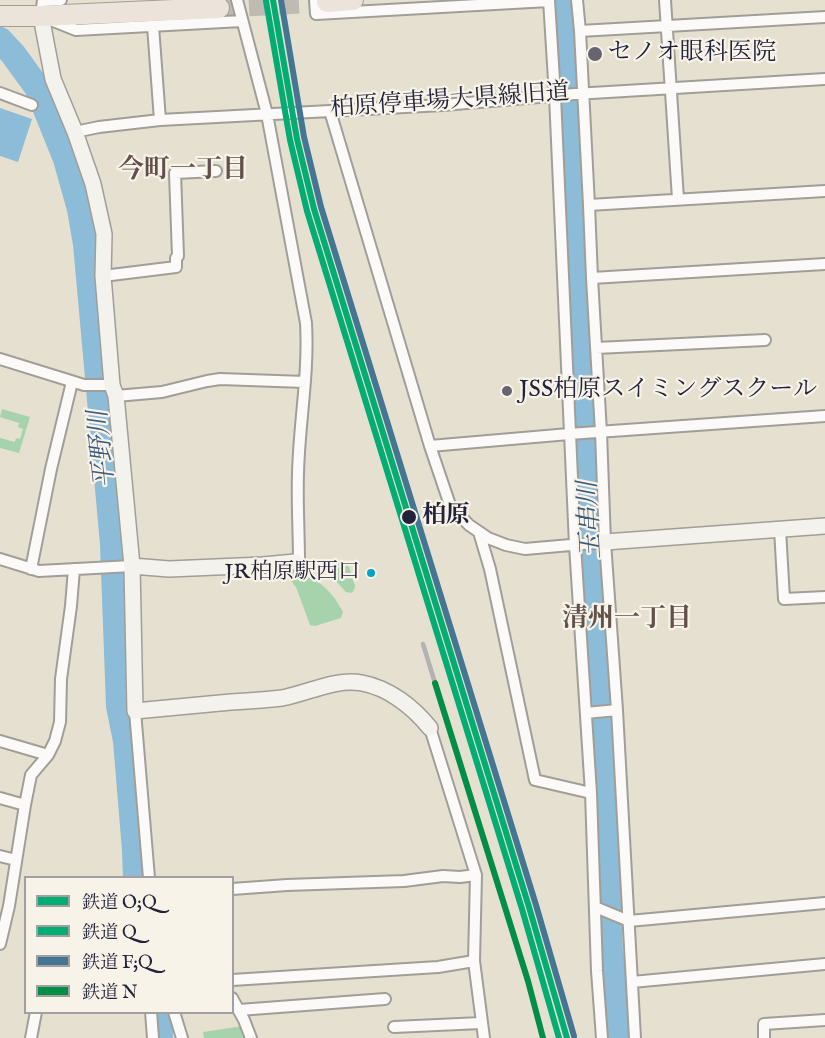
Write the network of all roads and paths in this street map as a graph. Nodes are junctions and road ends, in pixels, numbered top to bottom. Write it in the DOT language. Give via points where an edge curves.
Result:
graph roads {
  1 [pos="61,0"];
  2 [pos="354,0"];
  3 [pos="577,0"];
  4 [pos="665,0"];
  5 [pos="321,1"];
  6 [pos="549,1"];
  7 [pos="228,4"];
  8 [pos="42,6"];
  9 [pos="0,16"];
  10 [pos="825,17"];
  11 [pos="243,21"];
  12 [pos="153,26"];
  13 [pos="667,26"];
  14 [pos="580,32"];
  15 [pos="825,79"];
  16 [pos="671,88"];
  17 [pos="0,93"];
  18 [pos="579,94"];
  19 [pos="558,96"];
  20 [pos="32,105"];
  21 [pos="330,111"];
  22 [pos="267,114"];
  23 [pos="160,120"];
  24 [pos="75,132"];
  25 [pos="216,171"];
  26 [pos="825,191"];
  27 [pos="678,199"];
  28 [pos="589,205"];
  29 [pos="825,264"];
  30 [pos="103,276"];
  31 [pos="592,278"];
  32 [pos="765,340"];
  33 [pos="596,348"];
  34 [pos="0,359"];
  35 [pos="72,382"];
  36 [pos="305,382"];
  37 [pos="106,388"];
  38 [pos="825,416"];
  39 [pos="585,433"];
  40 [pos="430,446"];
  41 [pos="825,526"];
  42 [pos="780,529"];
  43 [pos="479,532"];
  44 [pos="602,542"];
  45 [pos="579,544"];
  46 [pos="0,559"];
  47 [pos="297,562"];
  48 [pos="132,566"];
  49 [pos="31,569"];
  50 [pos="74,569"];
  51 [pos="825,597"];
  52 [pos="135,711"];
  53 [pos="613,711"];
  54 [pos="590,713"];
  55 [pos="430,728"];
  56 [pos="0,741"];
  57 [pos="48,755"];
  58 [pos="591,793"];
  59 [pos="0,798"];
  60 [pos="25,805"];
  61 [pos="0,856"];
  62 [pos="16,860"];
  63 [pos="476,874"];
  64 [pos="149,876"];
  65 [pos="234,889"];
  66 [pos="825,903"];
  67 [pos="599,909"];
  68 [pos="625,919"];
  69 [pos="0,944"];
  70 [pos="474,961"];
  71 [pos="825,964"];
  72 [pos="234,981"];
  73 [pos="632,982"];
  74 [pos="385,999"];
  75 [pos="234,1001"];
  76 [pos="239,1010"];
  77 [pos="36,1014"];
  78 [pos="151,1014"];
  79 [pos="175,1014"];
  80 [pos="825,1020"];
  81 [pos="481,1023"];
  82 [pos="394,1027"];
  83 [pos="31,1038"];
  84 [pos="153,1038"];
  85 [pos="182,1038"];
  86 [pos="251,1038"];
  87 [pos="484,1038"];
  88 [pos="602,1038"];
  89 [pos="635,1038"];
  90 [pos="764,1038"];
  1 -- 8 [label="street"];
  2 -- 5 [label="highway"];
  3 -- 14 [label="street"];
  4 -- 13 [label="street"];
  5 -- 6 [label="street" via="316,14"];
  6 -- 19 [label="street"];
  7 -- 8 [label="highway"];
  7 -- 11 [label="street"];
  8 -- 9 [label="highway"];
  8 -- 12 [label="street" via="76,30"];
  8 -- 24 [label="street" via="52,80"];
  10 -- 13 [label="street"];
  11 -- 12 [label="street"];
  11 -- 22 [label="street"];
  12 -- 23 [label="street"];
  13 -- 14 [label="street"];
  13 -- 16 [label="street"];
  14 -- 18 [label="street"];
  15 -- 16 [label="street, 柏原停車場大県線旧道"];
  16 -- 18 [label="street, 柏原停車場大県線旧道"];
  16 -- 27 [label="street"];
  17 -- 20 [label="street"];
  18 -- 19 [label="street, 柏原停車場大県線旧道"];
  18 -- 28 [label="street"];
  19 -- 21 [label="street, 柏原停車場大県線旧道"];
  19 -- 39 [label="street"];
  21 -- 22 [label="street, 柏原停車場大県線旧道"];
  21 -- 40 [label="street"];
  22 -- 23 [label="street, 柏原停車場大県線旧道"];
  22 -- 36 [label="street" via="306,323"];
  23 -- 24 [label="street, 柏原停車場大県線旧道"];
  24 -- 30 [label="street" via="93,184 104,234"];
  25 -- 30 [label="street" via="175,173 176,267"];
  26 -- 27 [label="street"];
  27 -- 28 [label="street"];
  28 -- 31 [label="street"];
  29 -- 31 [label="street"];
  30 -- 37 [label="street"];
  31 -- 33 [label="street"];
  32 -- 33 [label="street"];
  33 -- 39 [label="street"];
  34 -- 35 [label="street"];
  35 -- 37 [label="street"];
  35 -- 49 [label="street"];
  36 -- 37 [label="street" via="220,379 162,392"];
  36 -- 47 [label="street"];
  37 -- 48 [label="street"];
  38 -- 39 [label="street"];
  39 -- 40 [label="street"];
  39 -- 44 [label="street"];
  39 -- 45 [label="street"];
  40 -- 43 [label="street" via="450,505"];
  41 -- 42 [label="street"];
  42 -- 44 [label="street"];
  42 -- 51 [label="street" via="784,599"];
  43 -- 45 [label="street" via="525,549"];
  43 -- 58 [label="street" via="535,780"];
  44 -- 45 [label="street"];
  44 -- 53 [label="street"];
  45 -- 54 [label="street"];
  46 -- 49 [label="street"];
  47 -- 48 [label="street" via="169,569"];
  48 -- 50 [label="street"];
  48 -- 52 [label="street"];
  49 -- 50 [label="street"];
  50 -- 57 [label="street" via="60,722"];
  52 -- 55 [label="street" via="281,698 337,682 353,682 377,687 399,699"];
  52 -- 64 [label="street"];
  53 -- 54 [label="street"];
  53 -- 68 [label="street"];
  54 -- 58 [label="street"];
  55 -- 63 [label="street"];
  56 -- 57 [label="street"];
  57 -- 60 [label="street" via="31,775"];
  58 -- 67 [label="street"];
  59 -- 60 [label="street"];
  60 -- 62 [label="street"];
  61 -- 62 [label="street"];
  62 -- 69 [label="street"];
  63 -- 65 [label="street"];
  63 -- 70 [label="street"];
  66 -- 68 [label="street"];
  67 -- 68 [label="street"];
  67 -- 88 [label="street" via="597,971"];
  68 -- 73 [label="street"];
  70 -- 72 [label="street" via="438,967"];
  70 -- 81 [label="street"];
  71 -- 73 [label="street"];
  73 -- 89 [label="street"];
  74 -- 76 [label="street"];
  75 -- 76 [label="street"];
  76 -- 86 [label="street"];
  77 -- 83 [label="street"];
  78 -- 84 [label="street"];
  79 -- 85 [label="street"];
  80 -- 90 [label="street" via="764,1023"];
  81 -- 82 [label="street"];
  81 -- 87 [label="street"];
}
